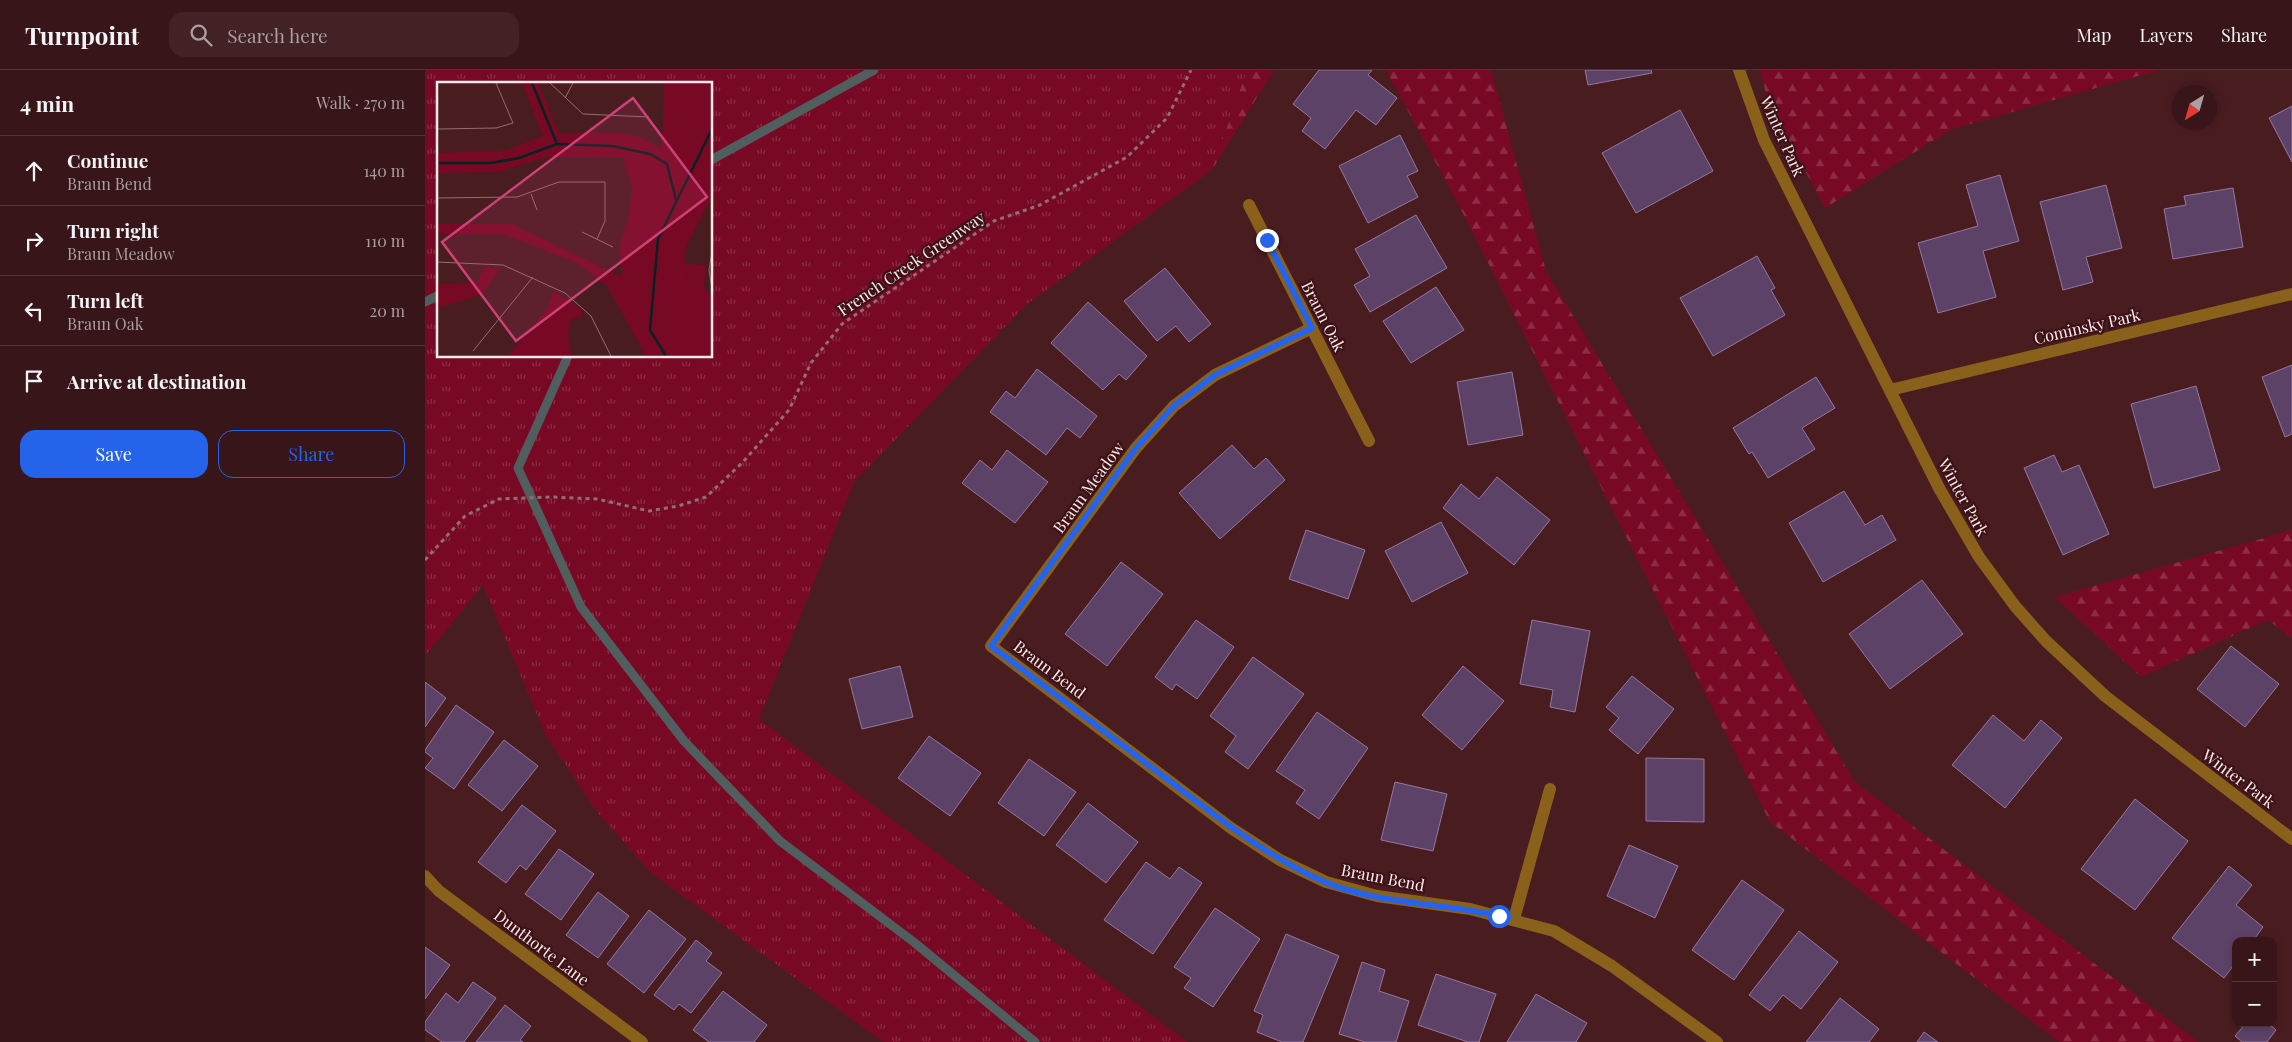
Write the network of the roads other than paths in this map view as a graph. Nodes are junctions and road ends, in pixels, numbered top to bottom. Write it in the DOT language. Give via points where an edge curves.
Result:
graph roads {
  1 [pos="1739,70"];
  2 [pos="1249,205"];
  3 [pos="2292,294"];
  4 [pos="1312,328"];
  5 [pos="1890,390"];
  6 [pos="1369,441"];
  7 [pos="991,646"];
  8 [pos="1550,789"];
  9 [pos="2292,839"];
  10 [pos="425,876"];
  11 [pos="1513,919"];
  12 [pos="642,1042"];
  13 [pos="1717,1042"];
  1 -- 5 [label="street, Winter Park" via="1764,140"];
  2 -- 4 [label="street, Braun Oak"];
  3 -- 5 [label="street, Cominsky Park"];
  4 -- 6 [label="street, Braun Oak"];
  4 -- 7 [label="street, Braun Meadow" via="1215,375 1174,406 1136,448"];
  5 -- 9 [label="street, Winter Park" via="1939,488 1979,557 2046,641 2105,696"];
  7 -- 11 [label="street, Braun Bend" via="1231,828 1281,860 1326,882 1377,896 1470,909"];
  8 -- 11 [label="street"];
  10 -- 12 [label="street, Dunthorte Lane" via="439,891"];
  11 -- 13 [label="street, Braun Bend" via="1554,931 1612,966"];
}
